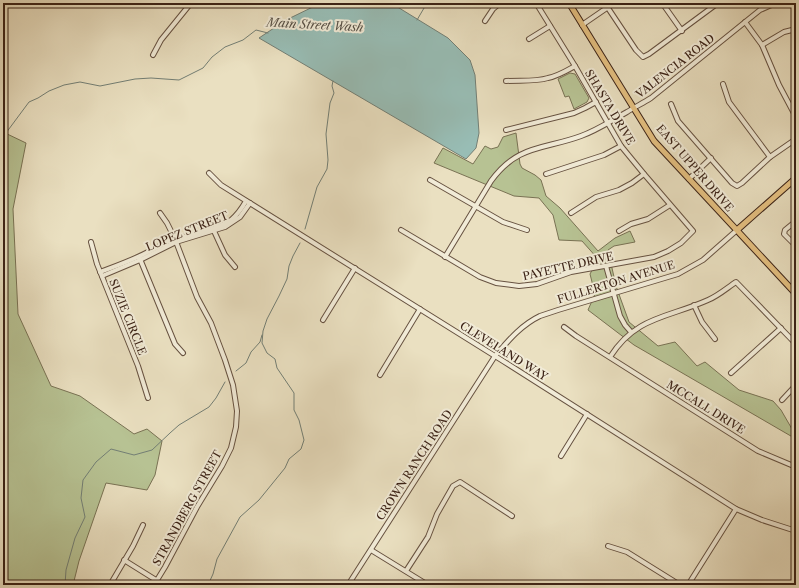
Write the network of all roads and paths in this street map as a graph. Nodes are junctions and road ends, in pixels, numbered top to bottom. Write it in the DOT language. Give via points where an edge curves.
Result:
graph roads {
  1 [pos="191,3"];
  2 [pos="232,3"];
  3 [pos="239,3"];
  4 [pos="500,3"];
  5 [pos="536,3"];
  6 [pos="569,3"];
  7 [pos="614,3"];
  8 [pos="718,3"];
  9 [pos="776,3"];
  10 [pos="665,7"];
  11 [pos="608,8"];
  12 [pos="485,21"];
  13 [pos="744,22"];
  14 [pos="582,25"];
  15 [pos="550,26"];
  16 [pos="796,29"];
  17 [pos="682,30"];
  18 [pos="529,39"];
  19 [pos="762,45"];
  20 [pos="153,55"];
  21 [pos="575,66"];
  22 [pos="506,81"];
  23 [pos="722,84"];
  24 [pos="596,102"];
  25 [pos="671,104"];
  26 [pos="634,108"];
  27 [pos="796,117"];
  28 [pos="608,123"];
  29 [pos="506,130"];
  30 [pos="796,140"];
  31 [pos="621,146"];
  32 [pos="770,157"];
  33 [pos="711,158"];
  34 [pos="209,173"];
  35 [pos="546,174"];
  36 [pos="644,174"];
  37 [pos="796,178"];
  38 [pos="689,179"];
  39 [pos="430,180"];
  40 [pos="248,202"];
  41 [pos="670,205"];
  42 [pos="475,207"];
  43 [pos="571,213"];
  44 [pos="160,214"];
  45 [pos="796,221"];
  46 [pos="214,230"];
  47 [pos="401,230"];
  48 [pos="527,230"];
  49 [pos="737,230"];
  50 [pos="619,231"];
  51 [pos="693,231"];
  52 [pos="176,241"];
  53 [pos="91,242"];
  54 [pos="796,246"];
  55 [pos="445,257"];
  56 [pos="139,258"];
  57 [pos="606,266"];
  58 [pos="235,267"];
  59 [pos="355,268"];
  60 [pos="101,274"];
  61 [pos="613,294"];
  62 [pos="796,294"];
  63 [pos="694,305"];
  64 [pos="420,309"];
  65 [pos="323,320"];
  66 [pos="564,327"];
  67 [pos="781,328"];
  68 [pos="631,332"];
  69 [pos="715,339"];
  70 [pos="796,344"];
  71 [pos="184,353"];
  72 [pos="495,356"];
  73 [pos="610,357"];
  74 [pos="731,373"];
  75 [pos="380,375"];
  76 [pos="796,385"];
  77 [pos="148,398"];
  78 [pos="782,400"];
  79 [pos="587,414"];
  80 [pos="561,456"];
  81 [pos="796,467"];
  82 [pos="736,509"];
  83 [pos="512,516"];
  84 [pos="143,525"];
  85 [pos="796,531"];
  86 [pos="608,546"];
  87 [pos="371,550"];
  88 [pos="124,560"];
  89 [pos="406,571"];
  90 [pos="156,580"];
  91 [pos="110,585"];
  92 [pos="154,585"];
  93 [pos="348,585"];
  94 [pos="428,585"];
  95 [pos="680,585"];
  96 [pos="688,585"];
  1 -- 20 [label="street" via="161,40"];
  2 -- 3 [label="street"];
  4 -- 12 [label="street"];
  5 -- 15 [label="street, SHASTA DRIVE"];
  6 -- 14 [label="main road, EAST UPPER DRIVE"];
  7 -- 11 [label="street"];
  8 -- 17 [label="street"];
  9 -- 13 [label="street, VALENCIA ROAD" via="760,10"];
  10 -- 17 [label="street"];
  11 -- 14 [label="street"];
  11 -- 17 [label="street" via="643,57"];
  13 -- 19 [label="street"];
  13 -- 26 [label="street, VALENCIA ROAD" via="651,98"];
  14 -- 26 [label="main road, EAST UPPER DRIVE"];
  15 -- 18 [label="street"];
  15 -- 21 [label="street, SHASTA DRIVE"];
  16 -- 19 [label="street" via="784,32"];
  19 -- 27 [label="street"];
  21 -- 22 [label="street" via="561,74 541,80"];
  21 -- 24 [label="street, SHASTA DRIVE"];
  23 -- 32 [label="street" via="729,102"];
  24 -- 28 [label="street, SHASTA DRIVE"];
  24 -- 29 [label="street" via="574,113"];
  25 -- 33 [label="street" via="678,121"];
  26 -- 28 [label="street, VALENCIA ROAD"];
  26 -- 38 [label="main road, EAST UPPER DRIVE" via="654,141"];
  28 -- 31 [label="street, SHASTA DRIVE"];
  28 -- 42 [label="street, VALENCIA ROAD" via="580,137 520,154 497,173"];
  30 -- 32 [label="street"];
  31 -- 35 [label="street" via="604,155"];
  31 -- 36 [label="street, SHASTA DRIVE"];
  32 -- 33 [label="street" via="737,186"];
  33 -- 38 [label="street"];
  34 -- 40 [label="street, CLEVELAND WAY" via="221,185"];
  36 -- 41 [label="street, SHASTA DRIVE"];
  36 -- 43 [label="street" via="619,190 596,197"];
  37 -- 49 [label="main road, FULLERTON AVENUE"];
  38 -- 49 [label="main road, EAST UPPER DRIVE"];
  39 -- 42 [label="street"];
  40 -- 46 [label="street, LOPEZ STREET" via="232,219"];
  40 -- 59 [label="street, CLEVELAND WAY"];
  41 -- 50 [label="street" via="648,219"];
  41 -- 51 [label="street, SHASTA DRIVE"];
  42 -- 48 [label="street" via="503,222"];
  42 -- 55 [label="street, VALENCIA ROAD"];
  44 -- 52 [label="street, STRANDBERG STREET"];
  45 -- 54 [label="street" via="784,234"];
  46 -- 52 [label="street, LOPEZ STREET"];
  46 -- 58 [label="street" via="225,255"];
  47 -- 55 [label="street, PAYETTE DRIVE"];
  49 -- 61 [label="street, FULLERTON AVENUE" via="703,260 678,274"];
  49 -- 62 [label="main road, EAST UPPER DRIVE"];
  51 -- 57 [label="street, PAYETTE DRIVE" via="681,243 654,257"];
  52 -- 56 [label="street, LOPEZ STREET"];
  52 -- 90 [label="street, STRANDBERG STREET" via="234,385 237,411 231,448"];
  53 -- 60 [label="street, SUZIE CIRCLE"];
  55 -- 57 [label="street, PAYETTE DRIVE" via="480,277 496,283 519,286 537,284 571,272"];
  56 -- 60 [label="street, LOPEZ STREET"];
  56 -- 71 [label="street" via="175,344"];
  57 -- 61 [label="street"];
  59 -- 64 [label="street, CLEVELAND WAY"];
  59 -- 65 [label="street"];
  60 -- 77 [label="street, SUZIE CIRCLE"];
  61 -- 68 [label="street" via="620,316"];
  61 -- 72 [label="street, FULLERTON AVENUE" via="539,317 517,332"];
  63 -- 67 [label="street" via="709,300 736,282"];
  63 -- 68 [label="street" via="656,319"];
  63 -- 69 [label="street" via="702,322"];
  64 -- 72 [label="street, CLEVELAND WAY"];
  64 -- 75 [label="street"];
  66 -- 73 [label="street, MCCALL DRIVE"];
  67 -- 70 [label="street"];
  67 -- 74 [label="street"];
  68 -- 73 [label="street"];
  72 -- 79 [label="street, CLEVELAND WAY"];
  72 -- 87 [label="street, CROWN RANCH ROAD"];
  73 -- 81 [label="street, MCCALL DRIVE" via="758,450"];
  76 -- 78 [label="street"];
  79 -- 80 [label="street"];
  79 -- 82 [label="street, CLEVELAND WAY"];
  82 -- 85 [label="street, CLEVELAND WAY"];
  82 -- 96 [label="street"];
  83 -- 89 [label="street" via="460,482 453,486 437,514 428,537"];
  84 -- 88 [label="street"];
  86 -- 95 [label="street" via="627,552"];
  87 -- 89 [label="street"];
  87 -- 93 [label="street, CROWN RANCH ROAD"];
  88 -- 90 [label="street"];
  88 -- 91 [label="street"];
  89 -- 94 [label="street"];
  90 -- 92 [label="street, STRANDBERG STREET"];
}
